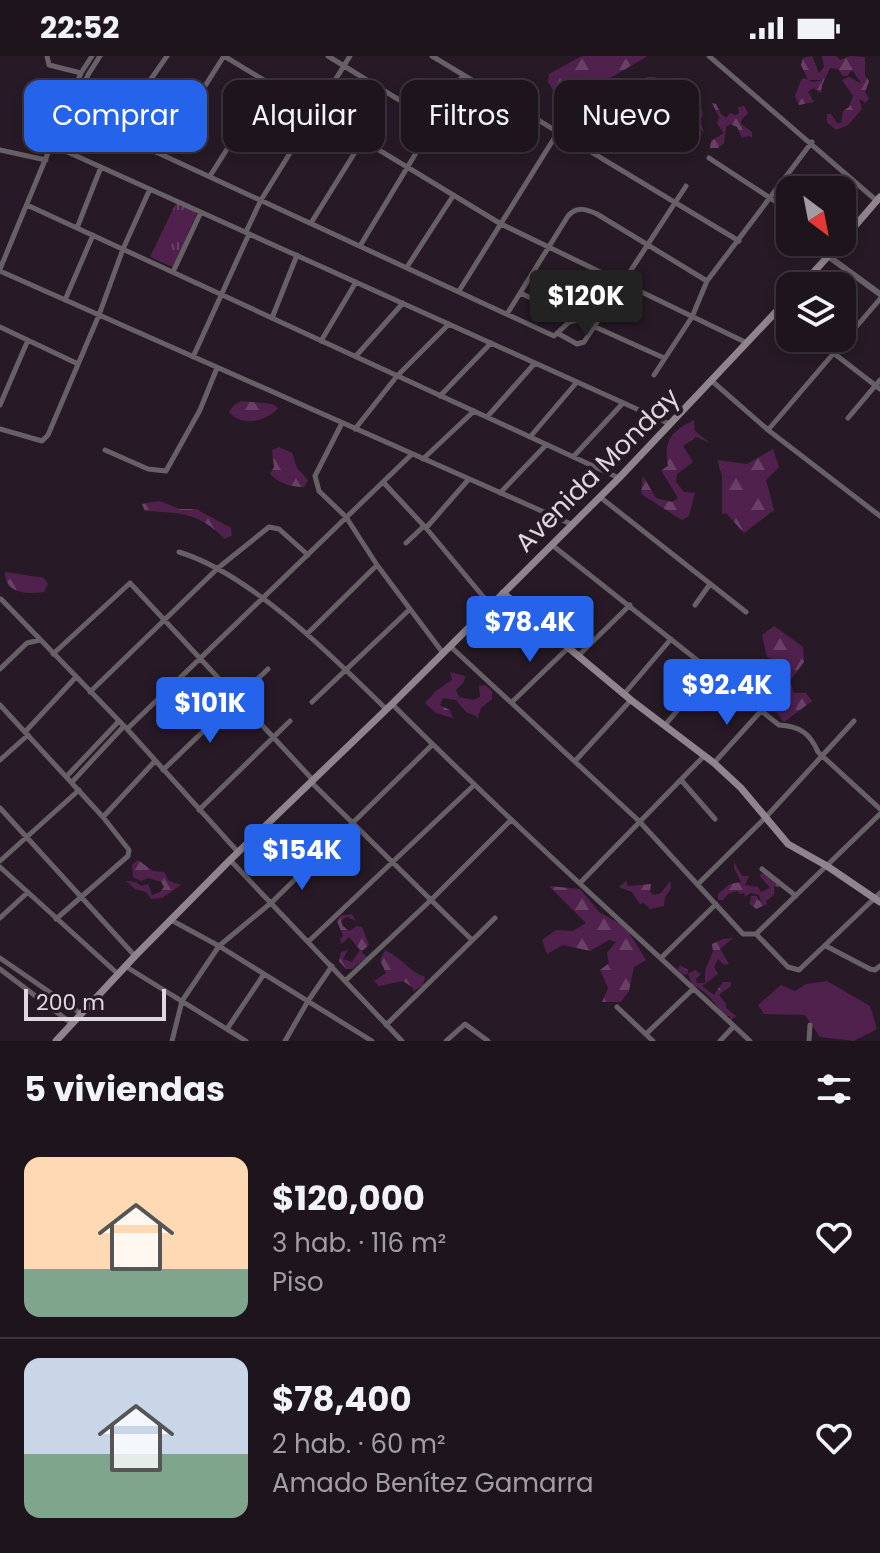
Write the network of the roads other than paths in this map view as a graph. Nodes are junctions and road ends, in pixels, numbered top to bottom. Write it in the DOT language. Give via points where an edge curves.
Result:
graph roads {
  1 [pos="47,56"];
  2 [pos="92,56"];
  3 [pos="100,56"];
  4 [pos="167,56"];
  5 [pos="224,56"];
  6 [pos="328,56"];
  7 [pos="350,56"];
  8 [pos="432,56"];
  9 [pos="709,56"];
  10 [pos="344,66"];
  11 [pos="81,73"];
  12 [pos="463,75"];
  13 [pos="79,80"];
  14 [pos="86,80"];
  15 [pos="150,80"];
  16 [pos="264,80"];
  17 [pos="335,80"];
  18 [pos="460,80"];
  19 [pos="401,101"];
  20 [pos="554,130"];
  21 [pos="554,138"];
  22 [pos="812,142"];
  23 [pos="0,150"];
  24 [pos="49,152"];
  25 [pos="68,152"];
  26 [pos="158,152"];
  27 [pos="225,152"];
  28 [pos="291,152"];
  29 [pos="355,152"];
  30 [pos="380,152"];
  31 [pos="417,152"];
  32 [pos="591,152"];
  33 [pos="162,154"];
  34 [pos="709,158"];
  35 [pos="46,160"];
  36 [pos="101,167"];
  37 [pos="407,168"];
  38 [pos="210,176"];
  39 [pos="686,186"];
  40 [pos="150,189"];
  41 [pos="453,196"];
  42 [pos="769,198"];
  43 [pos="879,199"];
  44 [pos="261,200"];
  45 [pos="776,202"];
  46 [pos="675,203"];
  47 [pos="27,205"];
  48 [pos="201,212"];
  49 [pos="311,223"];
  50 [pos="501,224"];
  51 [pos="856,224"];
  52 [pos="77,228"];
  53 [pos="248,233"];
  54 [pos="93,235"];
  55 [pos="0,238"];
  56 [pos="11,240"];
  57 [pos="739,241"];
  58 [pos="648,244"];
  59 [pos="360,246"];
  60 [pos="550,247"];
  61 [pos="123,249"];
  62 [pos="297,255"];
  63 [pos="828,256"];
  64 [pos="407,267"];
  65 [pos="0,270"];
  66 [pos="173,272"];
  67 [pos="814,272"];
  68 [pos="623,281"];
  69 [pos="707,281"];
  70 [pos="356,282"];
  71 [pos="459,291"];
  72 [pos="520,293"];
  73 [pos="222,295"];
  74 [pos="880,296"];
  75 [pos="65,300"];
  76 [pos="403,303"];
  77 [pos="776,312"];
  78 [pos="507,314"];
  79 [pos="99,315"];
  80 [pos="692,317"];
  81 [pos="272,318"];
  82 [pos="578,320"];
  83 [pos="449,324"];
  84 [pos="594,326"];
  85 [pos="0,327"];
  86 [pos="559,334"];
  87 [pos="28,340"];
  88 [pos="321,341"];
  89 [pos="491,343"];
  90 [pos="748,344"];
  91 [pos="833,353"];
  92 [pos="355,356"];
  93 [pos="193,357"];
  94 [pos="664,358"];
  95 [pos="76,363"];
  96 [pos="535,363"];
  97 [pos="217,368"];
  98 [pos="654,375"];
  99 [pos="397,376"];
  100 [pos="712,381"];
  101 [pos="577,382"];
  102 [pos="878,385"];
  103 [pos="440,396"];
  104 [pos="623,403"];
  105 [pos="0,405"];
  106 [pos="474,411"];
  107 [pos="487,417"];
  108 [pos="848,418"];
  109 [pos="342,423"];
  110 [pos="670,424"];
  111 [pos="0,429"];
  112 [pos="355,429"];
  113 [pos="768,430"];
  114 [pos="530,437"];
  115 [pos="546,445"];
  116 [pos="105,450"];
  117 [pos="412,454"];
  118 [pos="573,457"];
  119 [pos="423,459"];
  120 [pos="619,478"];
  121 [pos="469,479"];
  122 [pos="384,483"];
  123 [pos="499,493"];
  124 [pos="600,496"];
  125 [pos="880,516"];
  126 [pos="346,517"];
  127 [pos="571,524"];
  128 [pos="425,527"];
  129 [pos="406,543"];
  130 [pos="551,544"];
  131 [pos="179,552"];
  132 [pos="308,555"];
  133 [pos="377,565"];
  134 [pos="218,568"];
  135 [pos="710,584"];
  136 [pos="503,593"];
  137 [pos="1,599"];
  138 [pos="262,599"];
  139 [pos="630,605"];
  140 [pos="695,605"];
  141 [pos="491,606"];
  142 [pos="410,609"];
  143 [pos="746,612"];
  144 [pos="166,620"];
  145 [pos="307,634"];
  146 [pos="671,639"];
  147 [pos="40,640"];
  148 [pos="450,646"];
  149 [pos="568,648"];
  150 [pos="443,653"];
  151 [pos="53,654"];
  152 [pos="578,656"];
  153 [pos="200,659"];
  154 [pos="0,669"];
  155 [pos="268,669"];
  156 [pos="346,669"];
  157 [pos="711,671"];
  158 [pos="76,677"];
  159 [pos="90,692"];
  160 [pos="624,694"];
  161 [pos="237,700"];
  162 [pos="631,700"];
  163 [pos="312,702"];
  164 [pos="512,702"];
  165 [pos="0,705"];
  166 [pos="389,707"];
  167 [pos="761,711"];
  168 [pos="290,721"];
  169 [pos="854,721"];
  170 [pos="665,725"];
  171 [pos="124,726"];
  172 [pos="26,733"];
  173 [pos="273,738"];
  174 [pos="432,745"];
  175 [pos="705,756"];
  176 [pos="823,756"];
  177 [pos="0,760"];
  178 [pos="576,760"];
  179 [pos="155,761"];
  180 [pos="714,763"];
  181 [pos="163,770"];
  182 [pos="67,776"];
  183 [pos="681,780"];
  184 [pos="312,781"];
  185 [pos="72,782"];
  186 [pos="473,786"];
  187 [pos="79,790"];
  188 [pos="113,806"];
  189 [pos="0,808"];
  190 [pos="95,808"];
  191 [pos="199,810"];
  192 [pos="880,812"];
  193 [pos="103,817"];
  194 [pos="766,817"];
  195 [pos="715,819"];
  196 [pos="511,820"];
  197 [pos="639,821"];
  198 [pos="351,823"];
  199 [pos="27,836"];
  200 [pos="238,852"];
  201 [pos="230,860"];
  202 [pos="0,861"];
  203 [pos="390,863"];
  204 [pos="827,866"];
  205 [pos="0,867"];
  206 [pos="762,869"];
  207 [pos="580,883"];
  208 [pos="698,884"];
  209 [pos="27,893"];
  210 [pos="83,896"];
  211 [pos="796,896"];
  212 [pos="878,898"];
  213 [pos="431,900"];
  214 [pos="272,902"];
  215 [pos="716,904"];
  216 [pos="0,918"];
  217 [pos="495,918"];
  218 [pos="56,919"];
  219 [pos="171,920"];
  220 [pos="756,934"];
  221 [pos="472,940"];
  222 [pos="309,941"];
  223 [pos="219,946"];
  224 [pos="826,946"];
  225 [pos="135,956"];
  226 [pos="661,957"];
  227 [pos="0,958"];
  228 [pos="125,966"];
  229 [pos="332,966"];
  230 [pos="0,969"];
  231 [pos="878,970"];
  232 [pos="118,974"];
  233 [pos="264,974"];
  234 [pos="346,980"];
  235 [pos="693,989"];
  236 [pos="182,1001"];
  237 [pos="308,1001"];
  238 [pos="617,1007"];
  239 [pos="80,1013"];
  240 [pos="71,1023"];
  241 [pos="386,1025"];
  242 [pos="810,1025"];
  243 [pos="734,1026"];
  244 [pos="227,1029"];
  245 [pos="646,1034"];
  246 [pos="362,1038"];
  247 [pos="59,1040"];
  248 [pos="172,1041"];
  249 [pos="246,1041"];
  250 [pos="285,1041"];
  251 [pos="372,1041"];
  252 [pos="402,1041"];
  253 [pos="446,1041"];
  254 [pos="488,1041"];
  255 [pos="653,1041"];
  256 [pos="720,1041"];
  257 [pos="750,1041"];
  258 [pos="809,1041"];
  1 -- 11 [label="street" via="49,65"];
  2 -- 11 [label="street"];
  3 -- 14 [label="street"];
  4 -- 15 [label="street"];
  5 -- 16 [label="street"];
  5 -- 33 [label="street"];
  6 -- 10 [label="street"];
  7 -- 10 [label="street"];
  8 -- 12 [label="street"];
  9 -- 22 [label="street"];
  10 -- 17 [label="street"];
  10 -- 19 [label="street"];
  11 -- 13 [label="street"];
  12 -- 18 [label="street"];
  12 -- 20 [label="street"];
  21 -- 50 [label="street"];
  22 -- 42 [label="street"];
  22 -- 43 [label="street"];
  23 -- 35 [label="street"];
  24 -- 35 [label="street"];
  25 -- 36 [label="street"];
  26 -- 33 [label="street"];
  27 -- 38 [label="street"];
  28 -- 44 [label="street"];
  29 -- 49 [label="street"];
  30 -- 37 [label="street"];
  31 -- 37 [label="street"];
  32 -- 46 [label="street"];
  33 -- 38 [label="street"];
  34 -- 42 [label="street"];
  35 -- 47 [label="street"];
  36 -- 40 [label="street"];
  36 -- 52 [label="street"];
  37 -- 41 [label="street"];
  37 -- 59 [label="street"];
  38 -- 44 [label="street"];
  39 -- 46 [label="street"];
  40 -- 48 [label="street"];
  40 -- 61 [label="street"];
  41 -- 50 [label="street"];
  41 -- 64 [label="street"];
  42 -- 45 [label="street"];
  42 -- 57 [label="street"];
  43 -- 51 [label="main road"];
  44 -- 49 [label="street"];
  44 -- 53 [label="street"];
  46 -- 57 [label="street"];
  46 -- 58 [label="street"];
  47 -- 52 [label="street"];
  47 -- 56 [label="street"];
  48 -- 53 [label="street"];
  48 -- 66 [label="street"];
  49 -- 59 [label="street"];
  50 -- 60 [label="street"];
  50 -- 71 [label="street"];
  52 -- 54 [label="street"];
  53 -- 62 [label="street"];
  53 -- 73 [label="street"];
  54 -- 61 [label="street"];
  54 -- 75 [label="street"];
  55 -- 56 [label="street"];
  56 -- 65 [label="street"];
  57 -- 69 [label="street"];
  58 -- 60 [label="street" via="586,208 572,211"];
  58 -- 68 [label="street"];
  58 -- 69 [label="street"];
  59 -- 64 [label="street"];
  60 -- 68 [label="street"];
  60 -- 72 [label="street"];
  61 -- 66 [label="street"];
  61 -- 79 [label="street"];
  62 -- 70 [label="street"];
  62 -- 81 [label="street"];
  63 -- 67 [label="main road"];
  63 -- 74 [label="street"];
  64 -- 71 [label="street"];
  65 -- 75 [label="street"];
  66 -- 73 [label="street"];
  68 -- 80 [label="street"];
  68 -- 84 [label="street"];
  69 -- 80 [label="street"];
  70 -- 76 [label="street"];
  70 -- 88 [label="street"];
  71 -- 78 [label="street"];
  72 -- 78 [label="street"];
  72 -- 82 [label="street"];
  73 -- 81 [label="street"];
  73 -- 93 [label="street"];
  74 -- 91 [label="street"];
  75 -- 79 [label="street"];
  76 -- 83 [label="street"];
  76 -- 92 [label="street"];
  77 -- 90 [label="main road, Avenida Monday"];
  78 -- 86 [label="street"];
  79 -- 93 [label="street"];
  79 -- 95 [label="street"];
  80 -- 90 [label="street"];
  80 -- 94 [label="street"];
  81 -- 88 [label="street"];
  82 -- 84 [label="street"];
  82 -- 86 [label="street"];
  83 -- 89 [label="street"];
  83 -- 99 [label="street"];
  84 -- 86 [label="street" via="582,344"];
  84 -- 94 [label="street"];
  85 -- 87 [label="street"];
  87 -- 95 [label="street"];
  87 -- 105 [label="street"];
  88 -- 92 [label="street"];
  89 -- 96 [label="street"];
  89 -- 103 [label="street"];
  90 -- 100 [label="main road, Avenida Monday"];
  91 -- 102 [label="street"];
  91 -- 113 [label="street"];
  92 -- 99 [label="street"];
  93 -- 97 [label="street"];
  94 -- 98 [label="street"];
  95 -- 111 [label="street" via="44,439"];
  96 -- 101 [label="street"];
  96 -- 107 [label="street"];
  97 -- 109 [label="street"];
  97 -- 116 [label="street" via="166,471"];
  99 -- 103 [label="street"];
  99 -- 112 [label="street"];
  100 -- 110 [label="main road, Avenida Monday"];
  100 -- 113 [label="street"];
  101 -- 104 [label="street"];
  101 -- 114 [label="street"];
  102 -- 108 [label="street"];
  103 -- 106 [label="street"];
  104 -- 110 [label="street"];
  104 -- 118 [label="street"];
  106 -- 107 [label="street"];
  106 -- 119 [label="street"];
  107 -- 114 [label="street"];
  109 -- 112 [label="street"];
  109 -- 126 [label="street" via="314,482"];
  110 -- 120 [label="main road, Avenida Monday"];
  112 -- 117 [label="street"];
  113 -- 125 [label="street"];
  114 -- 115 [label="street"];
  115 -- 118 [label="street"];
  115 -- 123 [label="street"];
  117 -- 119 [label="street"];
  117 -- 122 [label="street"];
  118 -- 120 [label="street"];
  119 -- 121 [label="street"];
  120 -- 124 [label="main road, Avenida Monday"];
  121 -- 123 [label="street"];
  121 -- 128 [label="street"];
  122 -- 126 [label="street"];
  122 -- 128 [label="street"];
  123 -- 127 [label="street"];
  124 -- 127 [label="main road, Avenida Monday"];
  124 -- 135 [label="street"];
  126 -- 132 [label="street"];
  126 -- 133 [label="street"];
  127 -- 130 [label="main road, Avenida Monday"];
  128 -- 129 [label="street"];
  128 -- 141 [label="street"];
  130 -- 136 [label="main road, Avenida Monday"];
  130 -- 139 [label="street"];
  131 -- 134 [label="street"];
  132 -- 134 [label="street" via="279,529 269,527"];
  132 -- 138 [label="street"];
  133 -- 142 [label="street"];
  133 -- 145 [label="street"];
  134 -- 138 [label="street"];
  134 -- 144 [label="street"];
  135 -- 140 [label="street"];
  135 -- 143 [label="street"];
  136 -- 141 [label="main road, Avenida Monday"];
  136 -- 149 [label="main road"];
  137 -- 147 [label="street"];
  138 -- 145 [label="street"];
  138 -- 153 [label="street"];
  139 -- 146 [label="street"];
  139 -- 152 [label="street"];
  141 -- 148 [label="main road, Avenida Monday"];
  142 -- 150 [label="street"];
  142 -- 156 [label="street"];
  144 -- 151 [label="street" via="130,583"];
  144 -- 153 [label="street"];
  144 -- 159 [label="street"];
  145 -- 156 [label="street"];
  146 -- 157 [label="street"];
  146 -- 160 [label="street"];
  147 -- 151 [label="street"];
  147 -- 154 [label="street" via="27,643"];
  148 -- 150 [label="main road, Avenida Monday"];
  148 -- 164 [label="street"];
  149 -- 152 [label="main road"];
  149 -- 164 [label="street"];
  150 -- 166 [label="main road, Avenida Monday"];
  151 -- 158 [label="street"];
  152 -- 160 [label="main road"];
  153 -- 161 [label="street"];
  153 -- 171 [label="street"];
  155 -- 161 [label="street"];
  156 -- 163 [label="street"];
  156 -- 166 [label="street"];
  157 -- 167 [label="street"];
  157 -- 170 [label="street"];
  158 -- 159 [label="street"];
  158 -- 172 [label="street"];
  159 -- 171 [label="street"];
  160 -- 162 [label="main road"];
  161 -- 173 [label="street"];
  161 -- 181 [label="street"];
  162 -- 170 [label="main road"];
  162 -- 178 [label="street"];
  164 -- 178 [label="street"];
  165 -- 172 [label="street"];
  166 -- 174 [label="street"];
  166 -- 184 [label="main road, Avenida Monday"];
  167 -- 176 [label="street" via="779,725 802,730"];
  167 -- 180 [label="street"];
  168 -- 173 [label="street"];
  169 -- 176 [label="street"];
  170 -- 175 [label="main road"];
  171 -- 179 [label="street"];
  171 -- 182 [label="street"];
  171 -- 185 [label="street"];
  172 -- 177 [label="street"];
  172 -- 182 [label="street"];
  173 -- 184 [label="street"];
  173 -- 191 [label="street"];
  174 -- 186 [label="street"];
  174 -- 198 [label="street"];
  175 -- 180 [label="main road"];
  175 -- 183 [label="street"];
  176 -- 192 [label="street"];
  176 -- 194 [label="street"];
  178 -- 197 [label="street"];
  179 -- 181 [label="street"];
  179 -- 188 [label="street"];
  180 -- 194 [label="main road"];
  181 -- 191 [label="street"];
  182 -- 185 [label="street"];
  183 -- 195 [label="street"];
  183 -- 197 [label="street"];
  184 -- 198 [label="street"];
  184 -- 200 [label="main road, Avenida Monday"];
  185 -- 187 [label="street"];
  186 -- 196 [label="street"];
  186 -- 203 [label="street"];
  187 -- 190 [label="street"];
  187 -- 199 [label="street"];
  188 -- 190 [label="street"];
  188 -- 193 [label="street"];
  189 -- 199 [label="street"];
  190 -- 193 [label="street"];
  191 -- 200 [label="street"];
  192 -- 204 [label="street"];
  193 -- 210 [label="street" via="129,854"];
  194 -- 204 [label="main road" via="788,844"];
  194 -- 208 [label="street"];
  196 -- 207 [label="street"];
  196 -- 213 [label="street"];
  197 -- 207 [label="street"];
  197 -- 208 [label="street"];
  198 -- 203 [label="street"];
  198 -- 214 [label="street"];
  199 -- 202 [label="street"];
  199 -- 210 [label="street"];
  200 -- 201 [label="main road, Avenida Monday"];
  201 -- 214 [label="street"];
  201 -- 219 [label="main road, Avenida Monday"];
  203 -- 213 [label="street"];
  203 -- 222 [label="street"];
  204 -- 211 [label="street"];
  204 -- 212 [label="main road"];
  205 -- 209 [label="street"];
  206 -- 211 [label="street"];
  207 -- 226 [label="street"];
  208 -- 215 [label="street"];
  209 -- 216 [label="street"];
  209 -- 218 [label="street"];
  210 -- 218 [label="street"];
  210 -- 225 [label="street"];
  211 -- 220 [label="street"];
  212 -- 224 [label="street"];
  213 -- 221 [label="street"];
  213 -- 234 [label="street"];
  214 -- 222 [label="street"];
  214 -- 223 [label="street"];
  215 -- 220 [label="street" via="743,934"];
  215 -- 226 [label="street"];
  217 -- 221 [label="street"];
  218 -- 232 [label="street"];
  219 -- 223 [label="street"];
  219 -- 225 [label="main road, Avenida Monday"];
  220 -- 224 [label="street" via="794,970"];
  221 -- 241 [label="street"];
  222 -- 229 [label="street"];
  223 -- 233 [label="street"];
  223 -- 236 [label="street"];
  224 -- 231 [label="street"];
  225 -- 228 [label="main road, Avenida Monday"];
  226 -- 235 [label="street"];
  227 -- 239 [label="street"];
  228 -- 232 [label="main road, Avenida Monday"];
  228 -- 236 [label="street"];
  229 -- 234 [label="street"];
  229 -- 237 [label="street"];
  230 -- 240 [label="street"];
  232 -- 239 [label="main road, Avenida Monday"];
  233 -- 237 [label="street"];
  233 -- 244 [label="street"];
  234 -- 241 [label="street"];
  235 -- 243 [label="street"];
  235 -- 245 [label="street"];
  236 -- 244 [label="street"];
  236 -- 248 [label="street"];
  237 -- 246 [label="street"];
  237 -- 250 [label="street"];
  238 -- 245 [label="street"];
  239 -- 240 [label="main road, Avenida Monday"];
  240 -- 247 [label="main road, Avenida Monday"];
  241 -- 252 [label="street"];
  242 -- 258 [label="street"];
  243 -- 256 [label="street"];
  243 -- 257 [label="street"];
  244 -- 249 [label="street"];
  245 -- 255 [label="street"];
  246 -- 251 [label="street"];
  253 -- 254 [label="street" via="465,1024"];
}
